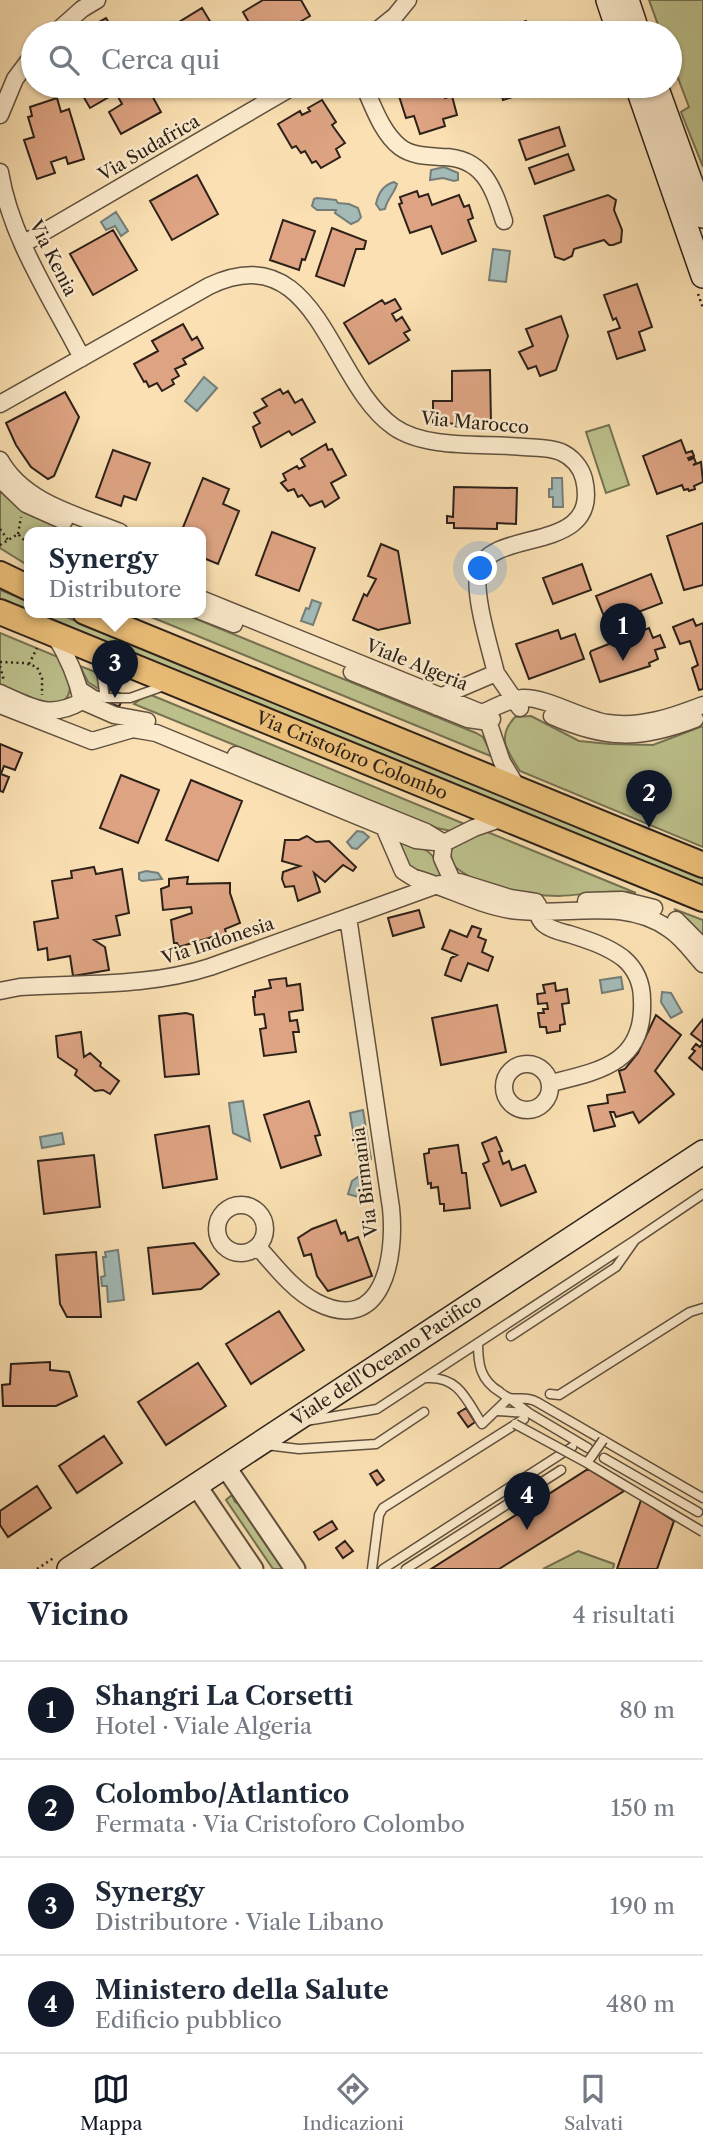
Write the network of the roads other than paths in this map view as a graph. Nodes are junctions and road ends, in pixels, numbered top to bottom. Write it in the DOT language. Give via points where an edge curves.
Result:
graph roads {
  1 [pos="97,0"];
  2 [pos="408,0"];
  3 [pos="608,0"];
  4 [pos="627,0"];
  5 [pos="68,21"];
  6 [pos="386,21"];
  7 [pos="615,21"];
  8 [pos="634,21"];
  9 [pos="21,71"];
  10 [pos="273,98"];
  11 [pos="370,98"];
  12 [pos="643,98"];
  13 [pos="660,98"];
  14 [pos="0,115"];
  15 [pos="0,172"];
  16 [pos="694,201"];
  17 [pos="504,221"];
  18 [pos="23,244"];
  19 [pos="703,276"];
  20 [pos="82,358"];
  21 [pos="0,404"];
  22 [pos="0,460"];
  23 [pos="0,479"];
  24 [pos="44,508"];
  25 [pos="80,527"];
  26 [pos="104,527"];
  27 [pos="0,574"];
  28 [pos="24,586"];
  29 [pos="206,602"];
  30 [pos="0,612"];
  31 [pos="206,612"];
  32 [pos="229,617"];
  33 [pos="100,618"];
  34 [pos="46,639"];
  35 [pos="99,652"];
  36 [pos="496,673"];
  37 [pos="78,684"];
  38 [pos="177,685"];
  39 [pos="2,690"];
  40 [pos="105,698"];
  41 [pos="82,701"];
  42 [pos="439,701"];
  43 [pos="517,704"];
  44 [pos="0,705"];
  45 [pos="58,711"];
  46 [pos="702,711"];
  47 [pos="485,717"];
  48 [pos="61,730"];
  49 [pos="197,745"];
  50 [pos="518,789"];
  51 [pos="503,818"];
  52 [pos="387,822"];
  53 [pos="444,844"];
  54 [pos="703,865"];
  55 [pos="445,881"];
  56 [pos="703,899"];
  57 [pos="538,907"];
  58 [pos="348,917"];
  59 [pos="703,947"];
  60 [pos="703,964"];
  61 [pos="0,991"];
  62 [pos="551,1083"];
  63 [pos="703,1152"];
  64 [pos="703,1194"];
  65 [pos="635,1240"];
  66 [pos="258,1247"];
  67 [pos="703,1308"];
  68 [pos="511,1336"];
  69 [pos="478,1343"];
  70 [pos="424,1378"];
  71 [pos="550,1394"];
  72 [pos="509,1398"];
  73 [pos="498,1411"];
  74 [pos="425,1412"];
  75 [pos="526,1416"];
  76 [pos="289,1424"];
  77 [pos="603,1440"];
  78 [pos="259,1444"];
  79 [pos="572,1447"];
  80 [pos="588,1448"];
  81 [pos="604,1458"];
  82 [pos="587,1463"];
  83 [pos="225,1466"];
  84 [pos="561,1470"];
  85 [pos="197,1485"];
  86 [pos="703,1497"];
  87 [pos="698,1512"];
  88 [pos="702,1533"];
  89 [pos="374,1556"];
  90 [pos="384,1568"];
  91 [pos="69,1569"];
  92 [pos="253,1569"];
  93 [pos="295,1569"];
  94 [pos="372,1569"];
  95 [pos="406,1569"];
  1 -- 5 [label="street"];
  2 -- 6 [label="street"];
  3 -- 7 [label="main road"];
  4 -- 8 [label="main road"];
  9 -- 14 [label="street"];
  10 -- 18 [label="street, Via Sudafrica"];
  11 -- 17 [label="street" via="387,133 402,148 462,159 477,168 494,193"];
  12 -- 16 [label="main road"];
  13 -- 16 [label="main road"];
  15 -- 18 [label="street, Via Kenia" via="7,206"];
  16 -- 19 [label="main road"];
  18 -- 20 [label="street, Via Kenia"];
  20 -- 21 [label="street, Via Marocco"];
  20 -- 36 [label="street, Via Marocco" via="215,283 241,276 268,278 305,301 367,399 402,432 435,442 549,449 567,455 584,481 585,495 577,519 559,532 491,554 479,570 477,586"];
  22 -- 24 [label="street"];
  23 -- 24 [label="street" via="14,495"];
  24 -- 25 [label="street"];
  24 -- 26 [label="street"];
  27 -- 28 [label="main road"];
  29 -- 32 [label="street, Viale Algeria"];
  30 -- 34 [label="main road, Via Cristoforo Colombo"];
  31 -- 32 [label="street, Viale Algeria"];
  32 -- 42 [label="street, Viale Algeria"];
  33 -- 50 [label="main road, Via Cristoforo Colombo"];
  34 -- 35 [label="main road, Via Cristoforo Colombo"];
  34 -- 37 [label="street" via="68,659"];
  35 -- 38 [label="main road, Via Cristoforo Colombo"];
  35 -- 40 [label="lane"];
  36 -- 42 [label="street"];
  36 -- 43 [label="street"];
  37 -- 40 [label="lane"];
  37 -- 41 [label="street"];
  38 -- 40 [label="lane" via="131,698"];
  38 -- 51 [label="main road, Via Cristoforo Colombo"];
  39 -- 45 [label="street" via="38,710"];
  41 -- 45 [label="street"];
  41 -- 49 [label="street" via="162,725"];
  42 -- 47 [label="street, Viale Algeria"];
  43 -- 46 [label="street, Viale Algeria" via="532,699 590,719 627,724"];
  43 -- 47 [label="street, Viale Algeria"];
  44 -- 48 [label="street"];
  45 -- 48 [label="street"];
  47 -- 50 [label="street"];
  48 -- 49 [label="street" via="92,741 138,728"];
  49 -- 52 [label="street"];
  50 -- 54 [label="main road, Via Cristoforo Colombo"];
  51 -- 53 [label="street"];
  51 -- 56 [label="main road, Via Cristoforo Colombo"];
  52 -- 53 [label="street" via="426,832"];
  52 -- 55 [label="street" via="403,871 414,878"];
  53 -- 55 [label="street"];
  55 -- 57 [label="street"];
  55 -- 58 [label="street, Via Indonesia"];
  57 -- 59 [label="street" via="637,902 673,918"];
  57 -- 60 [label="street" via="642,915 678,935"];
  57 -- 62 [label="street" via="545,925 624,959 637,976 642,995 639,1029 629,1051 601,1069"];
  58 -- 61 [label="street, Via Indonesia" via="178,977"];
  58 -- 66 [label="street, Via Birmania" via="391,1208 393,1239 387,1273 368,1303 332,1308 300,1291"];
  63 -- 76 [label="main road, Viale dell'Oceano Pacifico"];
  64 -- 65 [label="lane"];
  65 -- 68 [label="lane" via="616,1267"];
  65 -- 69 [label="lane"];
  67 -- 71 [label="lane" via="559,1395"];
  69 -- 70 [label="lane"];
  69 -- 72 [label="lane" via="483,1376"];
  70 -- 73 [label="lane" via="455,1384 482,1424"];
  70 -- 76 [label="lane" via="373,1411"];
  72 -- 73 [label="lane"];
  72 -- 75 [label="lane"];
  72 -- 77 [label="lane" via="537,1402"];
  73 -- 75 [label="lane"];
  73 -- 82 [label="lane, bridge"];
  74 -- 78 [label="lane" via="376,1444 290,1449"];
  75 -- 80 [label="lane"];
  75 -- 89 [label="lane" via="383,1508"];
  76 -- 78 [label="main road, Viale dell'Oceano Pacifico"];
  77 -- 82 [label="lane, bridge"];
  77 -- 86 [label="lane"];
  78 -- 83 [label="main road, Viale dell'Oceano Pacifico"];
  79 -- 90 [label="lane"];
  81 -- 87 [label="lane"];
  82 -- 88 [label="lane, bridge"];
  83 -- 85 [label="main road, Viale dell'Oceano Pacifico"];
  83 -- 93 [label="street"];
  84 -- 95 [label="lane"];
  85 -- 91 [label="main road, Viale dell'Oceano Pacifico"];
  85 -- 92 [label="street"];
  89 -- 90 [label="lane"];
  89 -- 94 [label="lane"];
}
